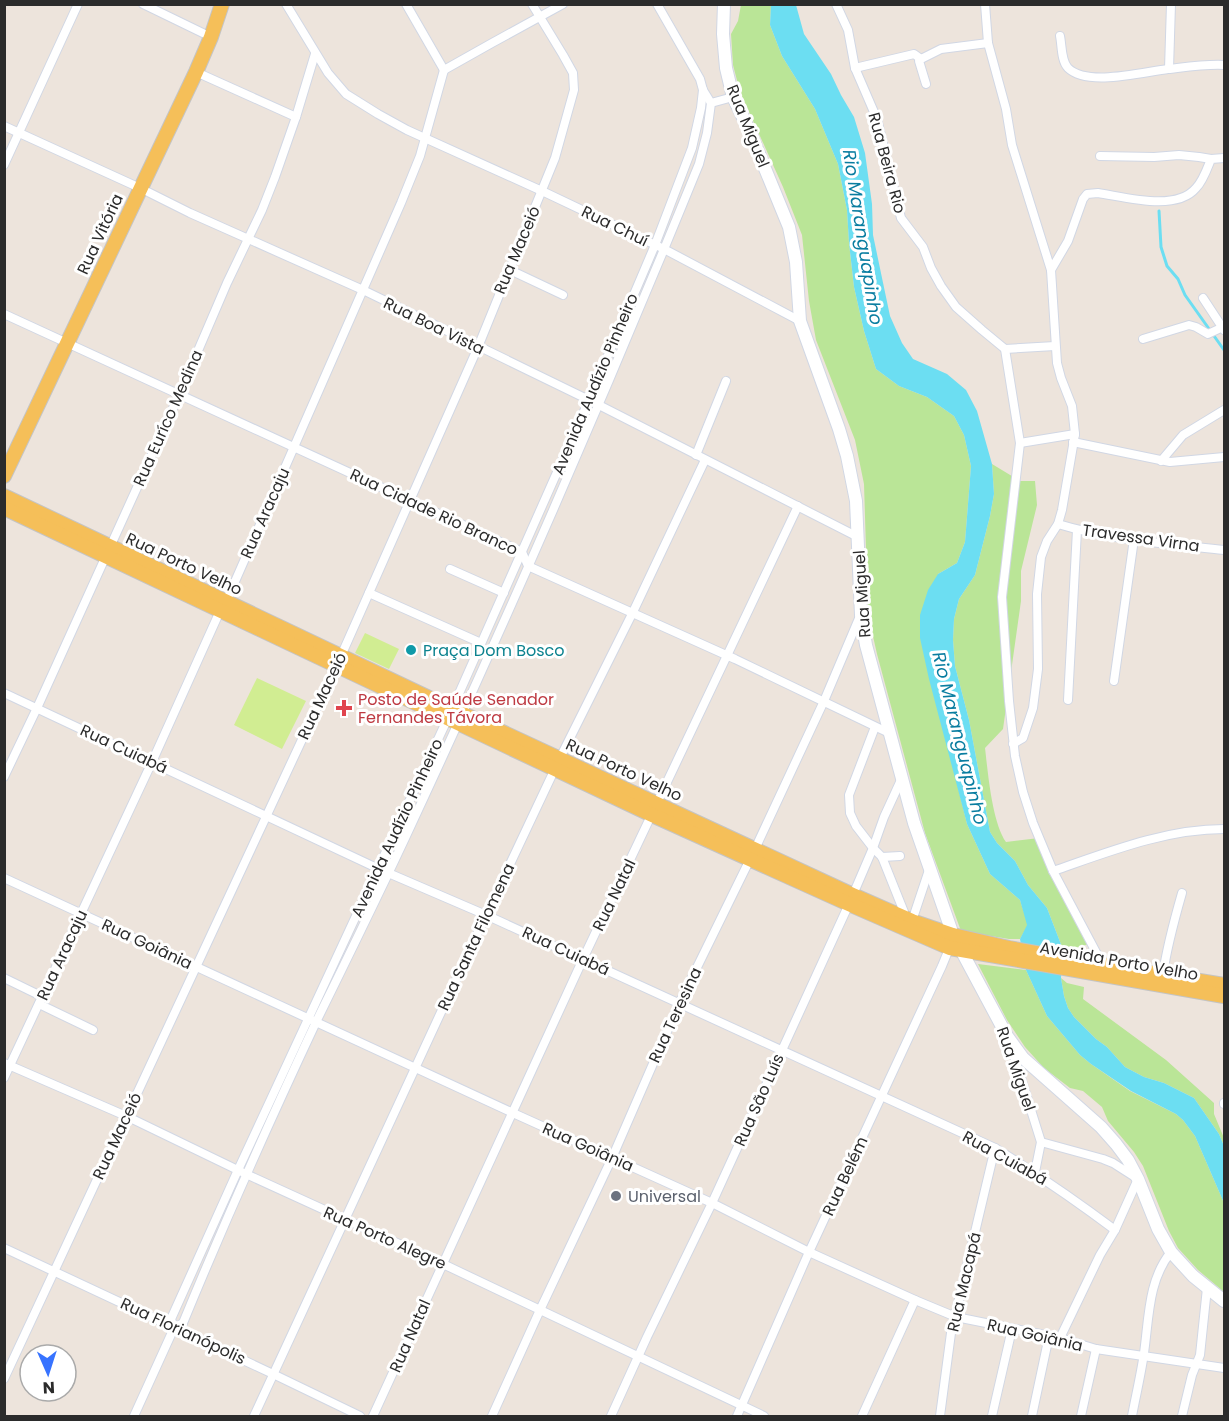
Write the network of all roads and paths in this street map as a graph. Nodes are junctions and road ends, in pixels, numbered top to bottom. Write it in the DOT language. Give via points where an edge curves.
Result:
graph roads {
  1 [pos="78,4"];
  2 [pos="143,4"];
  3 [pos="222,4"];
  4 [pos="286,4"];
  5 [pos="406,4"];
  6 [pos="532,4"];
  7 [pos="563,4"];
  8 [pos="657,4"];
  9 [pos="724,4"];
  10 [pos="836,4"];
  11 [pos="985,4"];
  12 [pos="1171,4"];
  13 [pos="540,18"];
  14 [pos="1060,36"];
  15 [pos="211,37"];
  16 [pos="988,43"];
  17 [pos="315,54"];
  18 [pos="921,59"];
  19 [pos="1224,65"];
  20 [pos="855,68"];
  21 [pos="1169,69"];
  22 [pos="444,70"];
  23 [pos="196,72"];
  24 [pos="926,84"];
  25 [pos="704,90"];
  26 [pos="733,97"];
  27 [pos="711,103"];
  28 [pos="296,117"];
  29 [pos="4,126"];
  30 [pos="19,133"];
  31 [pos="426,138"];
  32 [pos="1100,156"];
  33 [pos="1224,158"];
  34 [pos="1211,159"];
  35 [pos="4,165"];
  36 [pos="140,188"];
  37 [pos="542,191"];
  38 [pos="249,238"];
  39 [pos="655,245"];
  40 [pos="664,249"];
  41 [pos="508,269"];
  42 [pos="1051,270"];
  43 [pos="363,291"];
  44 [pos="563,295"];
  45 [pos="1203,298"];
  46 [pos="4,314"];
  47 [pos="800,321"];
  48 [pos="1224,329"];
  49 [pos="1143,339"];
  50 [pos="614,342"];
  51 [pos="67,343"];
  52 [pos="624,346"];
  53 [pos="1055,346"];
  54 [pos="477,347"];
  55 [pos="1005,349"];
  56 [pos="726,381"];
  57 [pos="179,395"];
  58 [pos="589,400"];
  59 [pos="599,406"];
  60 [pos="1224,410"];
  61 [pos="1074,438"];
  62 [pos="1020,443"];
  63 [pos="294,447"];
  64 [pos="1224,457"];
  65 [pos="700,458"];
  66 [pos="1161,461"];
  67 [pos="4,476"];
  68 [pos="4,496"];
  69 [pos="411,500"];
  70 [pos="798,506"];
  71 [pos="4,508"];
  72 [pos="47,523"];
  73 [pos="1058,524"];
  74 [pos="1077,530"];
  75 [pos="858,537"];
  76 [pos="1134,539"];
  77 [pos="1224,550"];
  78 [pos="108,552"];
  79 [pos="522,552"];
  80 [pos="528,566"];
  81 [pos="450,569"];
  82 [pos="369,592"];
  83 [pos="504,593"];
  84 [pos="223,607"];
  85 [pos="633,612"];
  86 [pos="861,615"];
  87 [pos="481,643"];
  88 [pos="727,656"];
  89 [pos="338,661"];
  90 [pos="1114,681"];
  91 [pos="4,693"];
  92 [pos="1068,700"];
  93 [pos="824,701"];
  94 [pos="37,708"];
  95 [pos="455,716"];
  96 [pos="875,727"];
  97 [pos="889,733"];
  98 [pos="1013,744"];
  99 [pos="152,762"];
  100 [pos="557,764"];
  101 [pos="4,777"];
  102 [pos="901,780"];
  103 [pos="654,810"];
  104 [pos="267,815"];
  105 [pos="1224,829"];
  106 [pos="394,834"];
  107 [pos="405,839"];
  108 [pos="873,848"];
  109 [pos="753,854"];
  110 [pos="900,856"];
  111 [pos="882,857"];
  112 [pos="379,868"];
  113 [pos="929,870"];
  114 [pos="1053,871"];
  115 [pos="389,873"];
  116 [pos="4,878"];
  117 [pos="1182,893"];
  118 [pos="851,899"];
  119 [pos="81,914"];
  120 [pos="486,915"];
  121 [pos="909,919"];
  122 [pos="955,945"];
  123 [pos="1008,953"];
  124 [pos="583,959"];
  125 [pos="340,963"];
  126 [pos="1064,963"];
  127 [pos="1097,964"];
  128 [pos="195,967"];
  129 [pos="1164,974"];
  130 [pos="4,978"];
  131 [pos="1224,985"];
  132 [pos="1224,996"];
  133 [pos="41,1000"];
  134 [pos="679,1004"];
  135 [pos="313,1020"];
  136 [pos="93,1030"];
  137 [pos="1007,1036"];
  138 [pos="782,1050"];
  139 [pos="7,1064"];
  140 [pos="415,1067"];
  141 [pos="4,1078"];
  142 [pos="882,1098"];
  143 [pos="513,1113"];
  144 [pos="126,1116"];
  145 [pos="1041,1142"];
  146 [pos="994,1149"];
  147 [pos="612,1158"];
  148 [pos="242,1172"];
  149 [pos="1035,1172"];
  150 [pos="1138,1179"];
  151 [pos="712,1203"];
  152 [pos="345,1220"];
  153 [pos="1115,1230"];
  154 [pos="4,1248"];
  155 [pos="809,1252"];
  156 [pos="1171,1252"];
  157 [pos="442,1264"];
  158 [pos="54,1271"];
  159 [pos="1207,1288"];
  160 [pos="915,1300"];
  161 [pos="1224,1301"];
  162 [pos="540,1310"];
  163 [pos="956,1317"];
  164 [pos="174,1328"];
  165 [pos="1012,1329"];
  166 [pos="1049,1336"];
  167 [pos="1060,1338"];
  168 [pos="1096,1349"];
  169 [pos="638,1356"];
  170 [pos="1144,1356"];
  171 [pos="1197,1364"];
  172 [pos="1224,1368"];
  173 [pos="273,1374"];
  174 [pos="4,1379"];
  175 [pos="742,1407"];
  176 [pos="134,1416"];
  177 [pos="254,1416"];
  178 [pos="360,1416"];
  179 [pos="373,1416"];
  180 [pos="492,1416"];
  181 [pos="611,1416"];
  182 [pos="738,1416"];
  183 [pos="764,1416"];
  184 [pos="862,1416"];
  185 [pos="940,1416"];
  186 [pos="992,1416"];
  187 [pos="1032,1416"];
  188 [pos="1081,1416"];
  189 [pos="1132,1416"];
  190 [pos="1182,1416"];
  1 -- 30 [label="street"];
  2 -- 15 [label="street"];
  3 -- 15 [label="main road, Rua Vitória"];
  4 -- 17 [label="street, Rua Chuí"];
  5 -- 22 [label="street"];
  6 -- 13 [label="street, Rua Maceió"];
  7 -- 13 [label="street"];
  8 -- 25 [label="street"];
  9 -- 26 [label="main road, Rua Miguel" via="726,68"];
  10 -- 20 [label="street, Rua Beira Rio" via="848,30"];
  11 -- 16 [label="street"];
  12 -- 21 [label="street"];
  13 -- 22 [label="street"];
  13 -- 37 [label="street, Rua Maceió" via="573,73 574,90"];
  14 -- 21 [label="street" via="1068,69 1088,77"];
  15 -- 23 [label="main road, Rua Vitória"];
  16 -- 18 [label="street" via="941,49"];
  16 -- 42 [label="street" via="1012,145"];
  17 -- 28 [label="street, Rua Euríco Medina"];
  17 -- 31 [label="street, Rua Chuí" via="346,94"];
  18 -- 20 [label="street" via="914,54"];
  18 -- 24 [label="street"];
  19 -- 21 [label="street"];
  20 -- 55 [label="street, Rua Beira Rio" via="877,119 901,218 923,246 941,286 957,307"];
  22 -- 31 [label="street, Rua Aracaju"];
  23 -- 28 [label="street"];
  23 -- 36 [label="main road, Rua Vitória"];
  25 -- 27 [label="street"];
  25 -- 39 [label="street, Avenida Audízio Pinheiro" via="692,148"];
  26 -- 27 [label="street"];
  26 -- 47 [label="main road, Rua Miguel" via="789,227"];
  27 -- 40 [label="street, Avenida Audízio Pinheiro" via="699,164"];
  28 -- 38 [label="street, Rua Euríco Medina"];
  29 -- 30 [label="street, Rua Boa Vista"];
  30 -- 35 [label="street"];
  30 -- 36 [label="street, Rua Boa Vista"];
  31 -- 37 [label="street, Rua Chuí"];
  31 -- 43 [label="street, Rua Aracaju"];
  32 -- 34 [label="street"];
  33 -- 34 [label="street"];
  34 -- 42 [label="street" via="1198,187 1177,200 1162,202 1088,194"];
  36 -- 38 [label="street, Rua Boa Vista"];
  36 -- 51 [label="main road, Rua Vitória"];
  37 -- 39 [label="street, Rua Chuí"];
  37 -- 41 [label="street, Rua Maceió"];
  38 -- 43 [label="street, Rua Boa Vista"];
  38 -- 57 [label="street, Rua Euríco Medina"];
  39 -- 40 [label="street, Rua Chuí"];
  39 -- 50 [label="street, Avenida Audízio Pinheiro"];
  40 -- 47 [label="street, Rua Chuí"];
  40 -- 52 [label="street, Avenida Audízio Pinheiro"];
  41 -- 44 [label="street"];
  41 -- 54 [label="street, Rua Maceió"];
  42 -- 53 [label="street"];
  43 -- 54 [label="street, Rua Boa Vista"];
  43 -- 63 [label="street, Rua Aracaju"];
  45 -- 48 [label="street"];
  46 -- 51 [label="street, Rua Cidade Rio Branco"];
  47 -- 75 [label="main road, Rua Miguel" via="847,456"];
  48 -- 49 [label="street" via="1210,334 1189,325"];
  50 -- 52 [label="street"];
  50 -- 58 [label="street, Avenida Audízio Pinheiro"];
  51 -- 57 [label="street, Rua Cidade Rio Branco"];
  51 -- 67 [label="main road, Rua Vitória"];
  52 -- 59 [label="street, Avenida Audízio Pinheiro"];
  53 -- 55 [label="street"];
  53 -- 61 [label="street" via="1072,406"];
  54 -- 58 [label="street, Rua Boa Vista"];
  54 -- 69 [label="street, Rua Maceió"];
  55 -- 62 [label="street"];
  56 -- 65 [label="street, Rua Santa Filomena"];
  57 -- 63 [label="street, Rua Cidade Rio Branco"];
  57 -- 78 [label="street, Rua Euríco Medina"];
  58 -- 59 [label="street, Rua Boa Vista"];
  58 -- 79 [label="street, Avenida Audízio Pinheiro"];
  59 -- 65 [label="street, Rua Boa Vista"];
  59 -- 80 [label="street, Avenida Audízio Pinheiro"];
  60 -- 66 [label="street" via="1183,435"];
  61 -- 62 [label="street"];
  61 -- 66 [label="street"];
  61 -- 73 [label="street"];
  62 -- 98 [label="street" via="1002,597"];
  63 -- 69 [label="street, Rua Cidade Rio Branco"];
  63 -- 84 [label="street, Rua Aracaju"];
  64 -- 66 [label="street"];
  65 -- 70 [label="street, Rua Boa Vista"];
  65 -- 85 [label="street, Rua Santa Filomena"];
  68 -- 72 [label="main road, Rua Porto Velho"];
  69 -- 79 [label="street, Rua Cidade Rio Branco"];
  69 -- 82 [label="street, Rua Maceió"];
  70 -- 75 [label="street, Rua Boa Vista"];
  70 -- 88 [label="street, Rua Natal"];
  71 -- 72 [label="main road, Rua Porto Velho"];
  72 -- 78 [label="main road, Rua Porto Velho"];
  73 -- 74 [label="street, Travessa Virna"];
  73 -- 98 [label="street" via="1041,557 1033,708 1023,738"];
  74 -- 76 [label="street, Travessa Virna"];
  74 -- 92 [label="street"];
  75 -- 86 [label="main road, Rua Miguel"];
  76 -- 77 [label="street, Travessa Virna"];
  76 -- 90 [label="street"];
  78 -- 84 [label="main road, Rua Porto Velho"];
  78 -- 94 [label="street, Rua Euríco Medina"];
  79 -- 80 [label="street, Rua Cidade Rio Branco"];
  79 -- 83 [label="street, Avenida Audízio Pinheiro"];
  80 -- 85 [label="street, Rua Cidade Rio Branco"];
  80 -- 95 [label="street, Avenida Audízio Pinheiro"];
  81 -- 83 [label="street"];
  82 -- 87 [label="street"];
  82 -- 89 [label="street, Rua Maceió"];
  83 -- 87 [label="street, Avenida Audízio Pinheiro"];
  84 -- 89 [label="main road, Rua Porto Velho"];
  84 -- 99 [label="street, Rua Aracaju"];
  85 -- 88 [label="street, Rua Cidade Rio Branco"];
  85 -- 100 [label="street, Rua Santa Filomena"];
  86 -- 93 [label="street, Rua Teresina"];
  86 -- 97 [label="main road, Rua Miguel"];
  87 -- 95 [label="street, Avenida Audízio Pinheiro"];
  88 -- 93 [label="street, Rua Cidade Rio Branco"];
  88 -- 103 [label="street, Rua Natal"];
  89 -- 95 [label="main road, Rua Porto Velho"];
  89 -- 104 [label="street, Rua Maceió"];
  91 -- 94 [label="street, Rua Cuiabá"];
  93 -- 96 [label="street, Rua Cidade Rio Branco"];
  93 -- 109 [label="street, Rua Teresina"];
  94 -- 99 [label="street, Rua Cuiabá"];
  94 -- 101 [label="street, Rua Euríco Medina"];
  95 -- 100 [label="main road, Rua Porto Velho"];
  95 -- 106 [label="street, Avenida Audízio Pinheiro"];
  95 -- 107 [label="street, Avenida Audízio Pinheiro"];
  96 -- 97 [label="street, Rua Cidade Rio Branco"];
  96 -- 108 [label="street" via="849,795 850,813"];
  97 -- 102 [label="main road, Rua Miguel"];
  98 -- 114 [label="street" via="1023,792"];
  99 -- 104 [label="street, Rua Cuiabá"];
  99 -- 119 [label="street, Rua Aracaju"];
  100 -- 103 [label="main road, Rua Porto Velho"];
  100 -- 120 [label="street, Rua Santa Filomena"];
  102 -- 108 [label="street, Rua São Luís"];
  102 -- 113 [label="main road, Rua Miguel"];
  103 -- 109 [label="main road, Rua Porto Velho"];
  103 -- 124 [label="street, Rua Natal"];
  104 -- 112 [label="street, Rua Cuiabá"];
  104 -- 128 [label="street, Rua Maceió"];
  105 -- 114 [label="street" via="1174,833"];
  106 -- 107 [label="street"];
  106 -- 112 [label="street, Avenida Audízio Pinheiro"];
  107 -- 115 [label="street, Avenida Audízio Pinheiro"];
  108 -- 111 [label="street"];
  108 -- 118 [label="street, Rua São Luís"];
  109 -- 118 [label="main road, Rua Porto Velho"];
  109 -- 134 [label="street, Rua Teresina"];
  110 -- 111 [label="street"];
  111 -- 121 [label="street"];
  112 -- 115 [label="street, Rua Cuiabá"];
  112 -- 125 [label="street, Avenida Audízio Pinheiro"];
  113 -- 121 [label="street"];
  113 -- 122 [label="main road, Rua Miguel"];
  114 -- 127 [label="street" via="1097,954"];
  115 -- 120 [label="street, Rua Cuiabá"];
  115 -- 125 [label="street, Avenida Audízio Pinheiro"];
  116 -- 119 [label="street, Rua Goiânia"];
  117 -- 129 [label="street"];
  118 -- 121 [label="main road, Rua Porto Velho"];
  118 -- 122 [label="main road, Rua Porto Velho"];
  118 -- 138 [label="street, Rua São Luís"];
  119 -- 128 [label="street, Rua Goiânia"];
  119 -- 133 [label="street, Rua Aracaju"];
  120 -- 124 [label="street, Rua Cuiabá"];
  120 -- 140 [label="street, Rua Santa Filomena"];
  121 -- 122 [label="main road, Rua Porto Velho"];
  122 -- 123 [label="main road, Rua Porto Velho"];
  122 -- 137 [label="main road, Rua Miguel"];
  122 -- 142 [label="street, Rua Belém"];
  123 -- 126 [label="main road, Avenida Porto Velho"];
  124 -- 134 [label="street, Rua Cuiabá"];
  124 -- 143 [label="street, Rua Natal"];
  125 -- 135 [label="street, Avenida Audízio Pinheiro"];
  126 -- 127 [label="main road, Avenida Porto Velho"];
  126 -- 132 [label="main road, Avenida Porto Velho"];
  127 -- 129 [label="main road, Avenida Porto Velho"];
  128 -- 135 [label="street, Rua Goiânia"];
  128 -- 144 [label="street, Rua Maceió"];
  129 -- 131 [label="main road, Avenida Porto Velho"];
  130 -- 133 [label="street"];
  133 -- 136 [label="street"];
  133 -- 139 [label="street, Rua Aracaju"];
  134 -- 138 [label="street, Rua Cuiabá"];
  134 -- 147 [label="street, Rua Teresina"];
  135 -- 140 [label="street, Rua Goiânia"];
  135 -- 148 [label="street, Avenida Audízio Pinheiro"];
  137 -- 145 [label="street, Rua Miguel"];
  137 -- 150 [label="main road" via="1023,1058 1101,1127"];
  138 -- 142 [label="street, Rua Cuiabá"];
  138 -- 151 [label="street, Rua São Luís"];
  139 -- 141 [label="street, Rua Aracaju"];
  139 -- 144 [label="street, Rua Porto Alegre"];
  140 -- 143 [label="street, Rua Goiânia"];
  140 -- 152 [label="street, Rua Santa Filomena"];
  142 -- 146 [label="street, Rua Cuiabá"];
  142 -- 155 [label="street, Rua Belém"];
  143 -- 147 [label="street, Rua Goiânia"];
  143 -- 157 [label="street, Rua Natal"];
  144 -- 148 [label="street, Rua Porto Alegre"];
  144 -- 158 [label="street, Rua Maceió"];
  145 -- 149 [label="street, Rua Miguel"];
  145 -- 150 [label="street" via="1103,1159"];
  146 -- 149 [label="street, Rua Cuiabá"];
  146 -- 163 [label="street, Rua Macapá"];
  147 -- 151 [label="street, Rua Goiânia"];
  147 -- 162 [label="street, Rua Teresina"];
  148 -- 152 [label="street, Rua Porto Alegre"];
  148 -- 164 [label="street, Avenida Audízio Pinheiro" via="208,1251 171,1319"];
  149 -- 153 [label="street, Rua Cuiabá"];
  150 -- 153 [label="street"];
  150 -- 156 [label="main road"];
  151 -- 155 [label="street, Rua Goiânia"];
  151 -- 169 [label="street, Rua São Luís"];
  152 -- 157 [label="street, Rua Porto Alegre"];
  152 -- 173 [label="street, Rua Santa Filomena"];
  153 -- 167 [label="street"];
  154 -- 158 [label="street, Rua Florianópolis"];
  155 -- 160 [label="street, Rua Goiânia"];
  155 -- 175 [label="street, Rua Belém"];
  156 -- 159 [label="main road"];
  156 -- 170 [label="street" via="1154,1282"];
  157 -- 162 [label="street, Rua Porto Alegre"];
  157 -- 179 [label="street, Rua Natal"];
  158 -- 164 [label="street, Rua Florianópolis"];
  158 -- 174 [label="street, Rua Maceió"];
  159 -- 161 [label="main road"];
  159 -- 171 [label="street"];
  160 -- 163 [label="street, Rua Goiânia"];
  160 -- 184 [label="street"];
  162 -- 169 [label="street, Rua Porto Alegre"];
  162 -- 180 [label="street, Rua Teresina"];
  163 -- 165 [label="street, Rua Goiânia"];
  163 -- 185 [label="street, Rua Macapá"];
  164 -- 173 [label="street, Rua Florianópolis"];
  164 -- 176 [label="street, Avenida Audízio Pinheiro"];
  165 -- 166 [label="street, Rua Goiânia"];
  165 -- 186 [label="street"];
  166 -- 167 [label="street, Rua Goiânia"];
  166 -- 187 [label="street"];
  167 -- 168 [label="street, Rua Goiânia"];
  168 -- 170 [label="street, Rua Goiânia"];
  168 -- 188 [label="street"];
  169 -- 175 [label="street, Rua Porto Alegre"];
  169 -- 181 [label="street, Rua São Luís"];
  170 -- 171 [label="street, Rua Goiânia"];
  170 -- 189 [label="street"];
  171 -- 172 [label="street, Rua Goiânia"];
  171 -- 190 [label="street"];
  173 -- 177 [label="street, Rua Santa Filomena"];
  173 -- 178 [label="street, Rua Florianópolis"];
  175 -- 182 [label="street, Rua Belém"];
  175 -- 183 [label="street, Rua Porto Alegre"];
}
